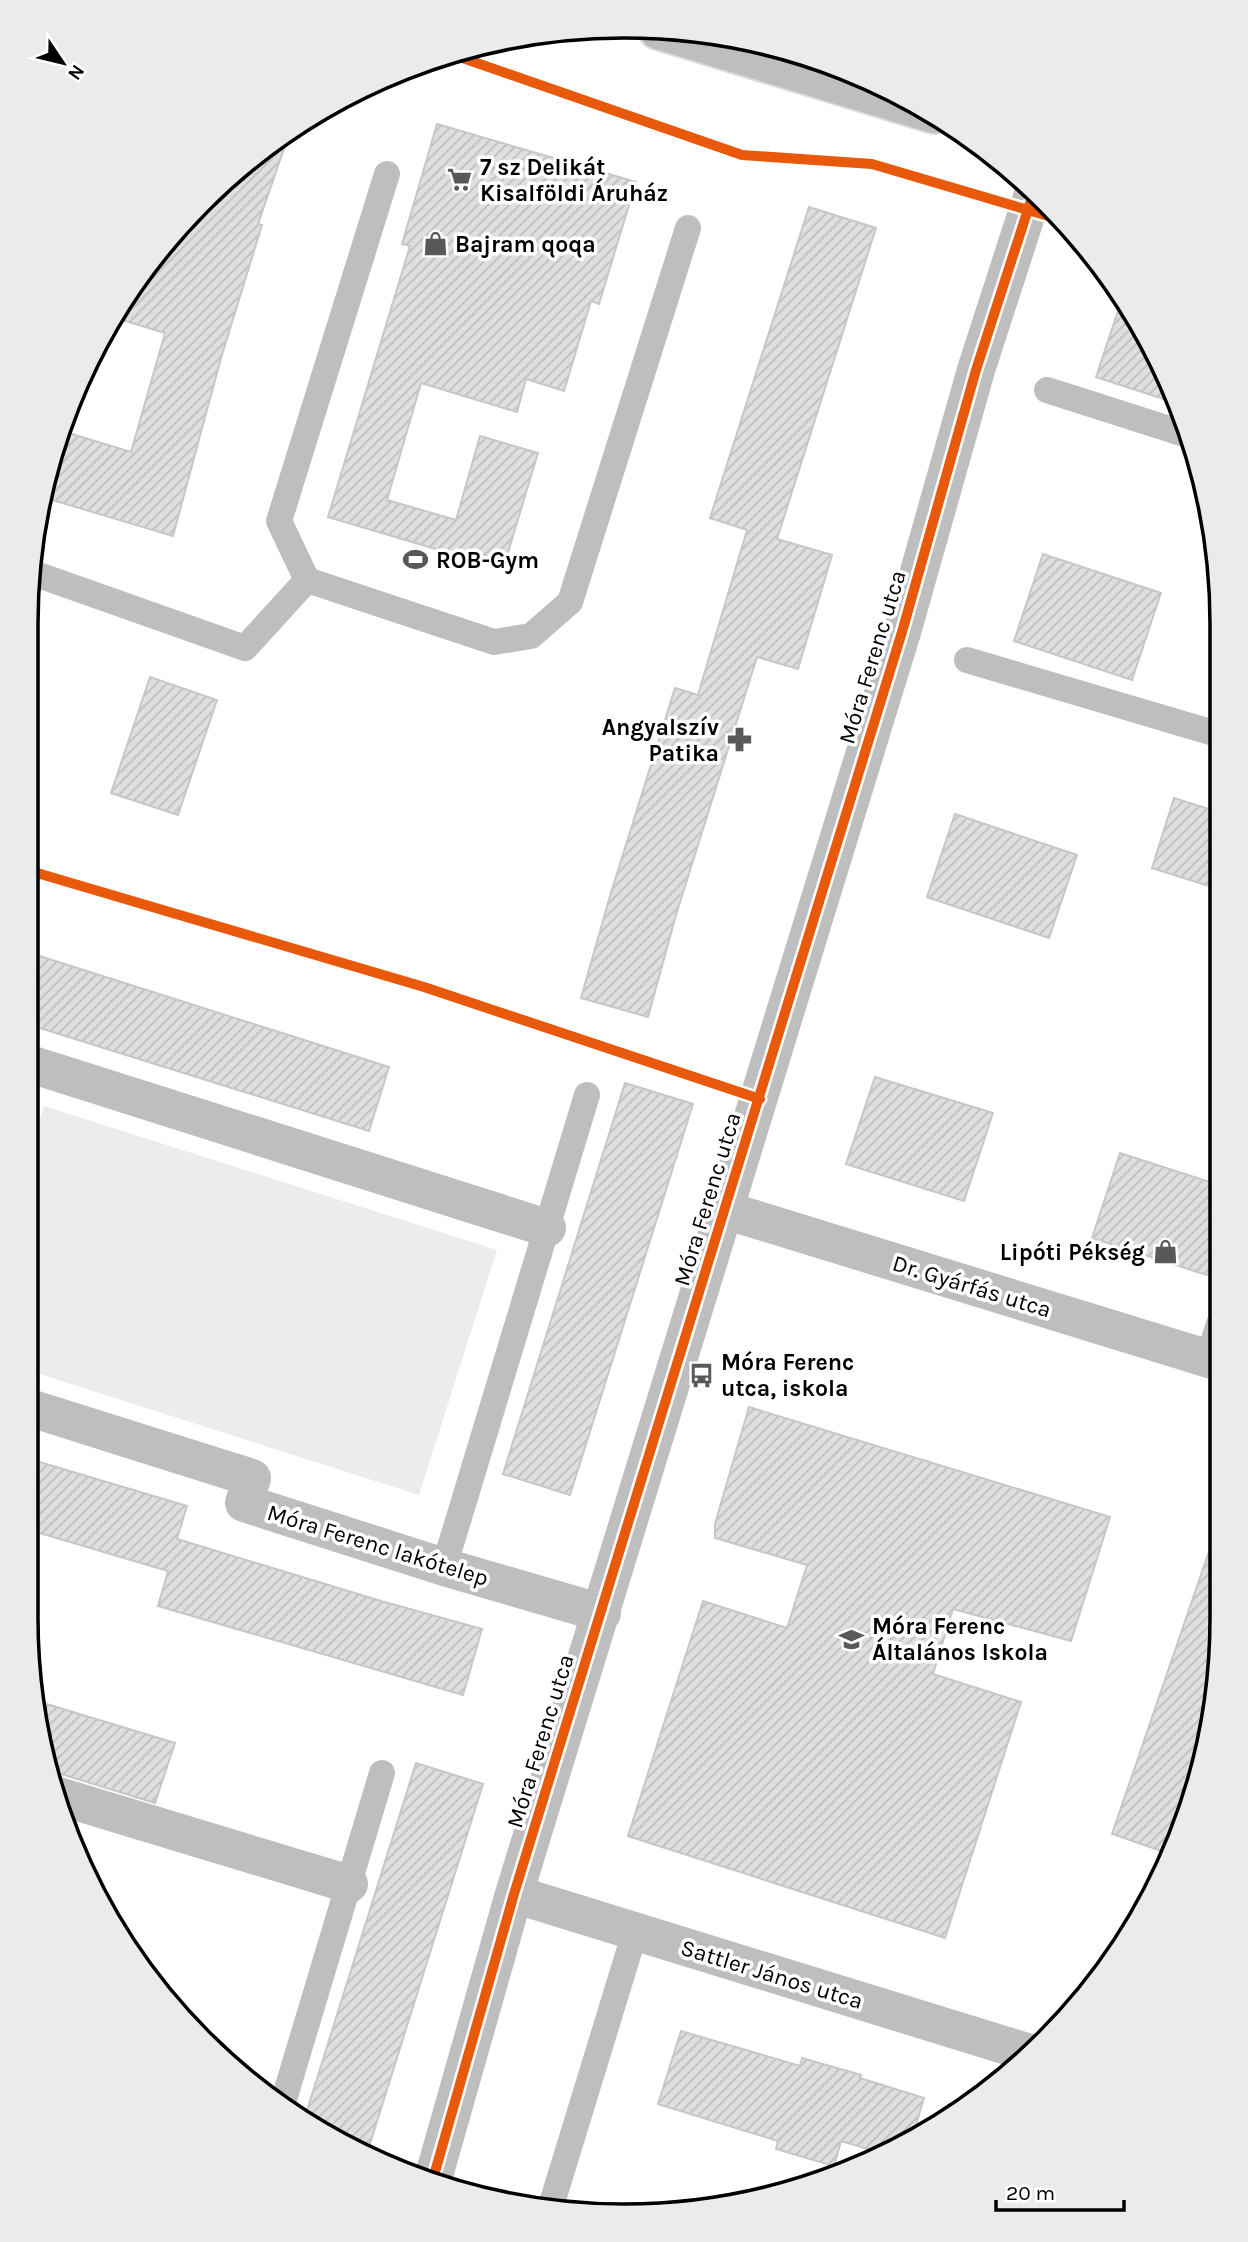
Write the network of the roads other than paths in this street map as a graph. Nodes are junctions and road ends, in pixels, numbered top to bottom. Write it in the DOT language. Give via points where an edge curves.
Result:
graph roads {
  1 [pos="744,51"];
  2 [pos="868,92"];
  3 [pos="387,174"];
  4 [pos="1030,203"];
  5 [pos="688,228"];
  6 [pos="1047,390"];
  7 [pos="1176,431"];
  8 [pos="41,576"];
  9 [pos="306,580"];
  10 [pos="967,660"];
  11 [pos="1210,732"];
  12 [pos="38,1066"];
  13 [pos="587,1095"];
  14 [pos="725,1209"];
  15 [pos="547,1228"];
  16 [pos="1210,1346"];
  17 [pos="38,1411"];
  18 [pos="444,1567"];
  19 [pos="602,1613"];
  20 [pos="382,1773"];
  21 [pos="68,1799"];
  22 [pos="349,1884"];
  23 [pos="514,1895"];
  24 [pos="635,1932"];
  25 [pos="1019,2050"];
  26 [pos="285,2095"];
  27 [pos="435,2172"];
  28 [pos="553,2199"];
  1 -- 2 [label="street"];
  3 -- 9 [label="lane" via="279,521"];
  4 -- 14 [label="street, Móra Ferenc utca"];
  5 -- 9 [label="lane" via="570,602 530,636 494,642"];
  6 -- 7 [label="lane"];
  8 -- 9 [label="lane" via="245,648"];
  10 -- 11 [label="lane"];
  12 -- 15 [label="street"];
  13 -- 15 [label="lane"];
  14 -- 16 [label="street, Dr. Gyárfás utca"];
  14 -- 19 [label="street, Móra Ferenc utca"];
  15 -- 18 [label="lane"];
  17 -- 18 [label="street, Móra Ferenc lakótelep" via="252,1478 244,1503"];
  18 -- 19 [label="street, Móra Ferenc lakótelep"];
  19 -- 23 [label="street, Móra Ferenc utca"];
  20 -- 22 [label="lane"];
  21 -- 22 [label="street"];
  22 -- 26 [label="lane"];
  23 -- 24 [label="street, Sattler János utca"];
  23 -- 27 [label="street, Móra Ferenc utca"];
  24 -- 25 [label="street, Sattler János utca"];
  24 -- 28 [label="lane"];
}
